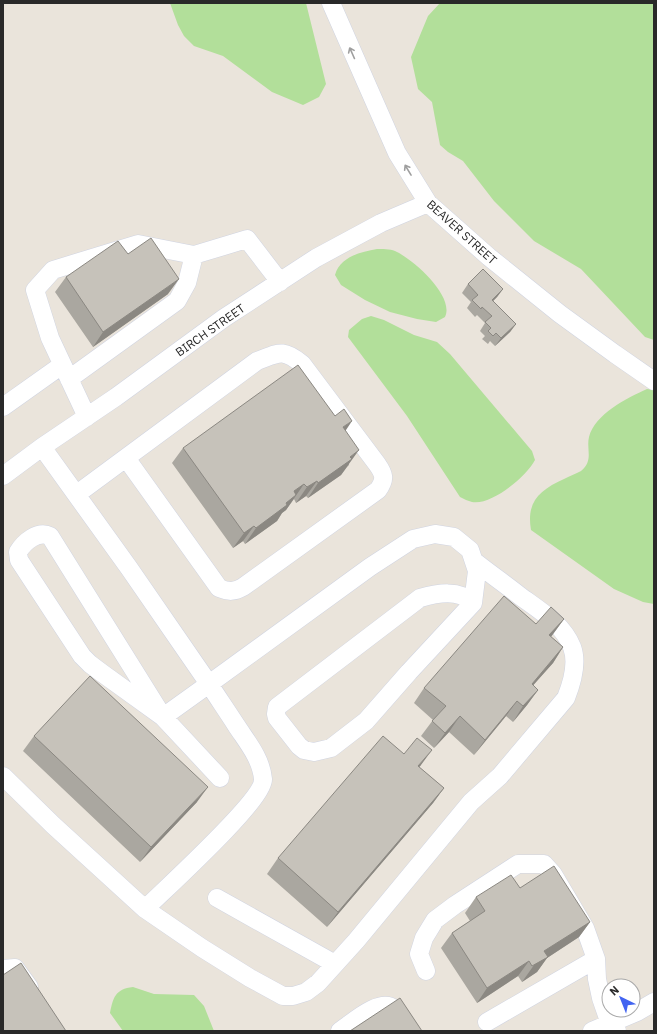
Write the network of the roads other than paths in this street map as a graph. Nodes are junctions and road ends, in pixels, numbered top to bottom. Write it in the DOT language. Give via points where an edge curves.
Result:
graph roads {
  1 [pos="331,3"];
  2 [pos="428,203"];
  3 [pos="194,255"];
  4 [pos="280,282"];
  5 [pos="66,372"];
  6 [pos="654,381"];
  7 [pos="3,406"];
  8 [pos="87,417"];
  9 [pos="42,447"];
  10 [pos="126,458"];
  11 [pos="3,476"];
  12 [pos="77,494"];
  13 [pos="474,561"];
  14 [pos="473,603"];
  15 [pos="209,684"];
  16 [pos="164,717"];
  17 [pos="3,776"];
  18 [pos="220,778"];
  19 [pos="217,898"];
  20 [pos="145,909"];
  21 [pos="596,959"];
  22 [pos="335,964"];
  23 [pos="3,969"];
  24 [pos="426,971"];
  25 [pos="38,1000"];
  26 [pos="654,1002"];
  27 [pos="487,1022"];
  28 [pos="614,1028"];
  29 [pos="340,1031"];
  30 [pos="410,1031"];
  31 [pos="592,1031"];
  2 -- 1 [label="street, BEAVER STREET, one-way" via="397,153"];
  2 -- 4 [label="street, BIRCH STREET" via="381,223 316,258"];
  2 -- 6 [label="street, BEAVER STREET" via="489,257 560,314"];
  3 -- 4 [label="street" via="247,239"];
  3 -- 5 [label="street" via="187,283 177,301"];
  3 -- 5 [label="street" via="138,244 53,270 35,290 50,338"];
  4 -- 8 [label="street, BIRCH STREET" via="224,318"];
  5 -- 7 [label="street"];
  5 -- 8 [label="street"];
  8 -- 9 [label="street, BIRCH STREET"];
  9 -- 11 [label="street, BIRCH STREET"];
  9 -- 12 [label="street"];
  10 -- 10 [label="street" via="257,361 279,353 290,354 302,364 377,464 384,478 378,490 243,587 230,592 219,588"];
  10 -- 12 [label="street"];
  12 -- 15 [label="street"];
  13 -- 14 [label="street" via="477,571"];
  13 -- 15 [label="street" via="470,550 454,537 435,534 413,539 370,567"];
  13 -- 22 [label="street" via="548,617 565,634 572,648 574,661 566,698 500,776 471,802"];
  14 -- 14 [label="street" via="366,721 331,748 314,752 304,750 278,718 277,707 420,598 444,593 457,594"];
  15 -- 16 [label="street"];
  15 -- 20 [label="street" via="256,754 263,781 255,796 238,816"];
  16 -- 16 [label="street" via="50,536 39,534 26,542 18,552 19,560 82,656 102,674"];
  16 -- 18 [label="street"];
  17 -- 20 [label="street"];
  19 -- 22 [label="street"];
  20 -- 22 [label="street" via="202,948 283,996 306,992"];
  21 -- 24 [label="street" via="585,928 553,874 544,864 518,864 435,920 424,938 419,954"];
  21 -- 27 [label="street"];
  21 -- 28 [label="street" via="601,998"];
  23 -- 25 [label="street" via="15,968"];
  26 -- 28 [label="street"];
  28 -- 31 [label="street"];
  29 -- 30 [label="street" via="374,1008 384,1005 393,1008"];
}
